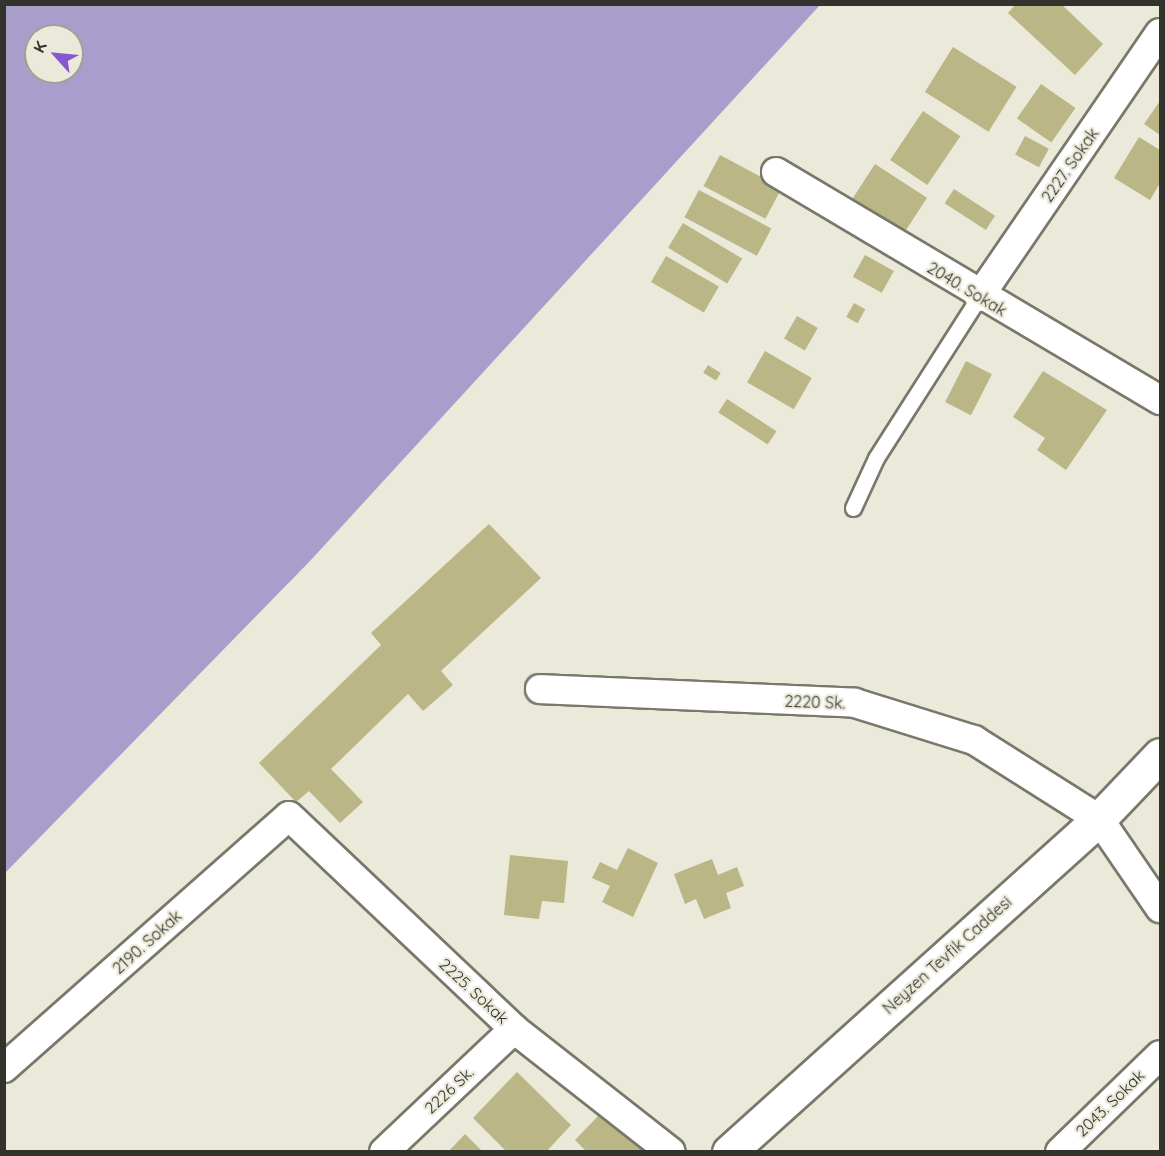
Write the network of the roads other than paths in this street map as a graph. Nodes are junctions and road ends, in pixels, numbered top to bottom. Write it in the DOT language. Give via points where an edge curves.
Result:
graph roads {
  1 [pos="1161,33"];
  2 [pos="777,172"];
  3 [pos="979,297"];
  4 [pos="1161,400"];
  5 [pos="853,508"];
  6 [pos="540,689"];
  7 [pos="1161,755"];
  8 [pos="289,816"];
  9 [pos="1099,819"];
  10 [pos="1161,908"];
  11 [pos="514,1029"];
  12 [pos="1161,1055"];
  13 [pos="4,1068"];
  14 [pos="384,1152"];
  15 [pos="671,1152"];
  16 [pos="729,1152"];
  17 [pos="1060,1152"];
  1 -- 3 [label="street, 2227. Sokak"];
  2 -- 3 [label="street, 2040. Sokak"];
  3 -- 4 [label="street, 2040. Sokak"];
  3 -- 5 [label="lane" via="876,458"];
  6 -- 9 [label="street, 2220 Sk." via="855,703 974,740"];
  7 -- 9 [label="street, Neyzen Tevfik Caddesi"];
  8 -- 11 [label="street, 2225. Sokak"];
  8 -- 13 [label="street, 2190. Sokak"];
  9 -- 10 [label="street"];
  9 -- 16 [label="street, Neyzen Tevfik Caddesi"];
  11 -- 14 [label="street, 2226 Sk."];
  11 -- 15 [label="street, 2225. Sokak"];
  12 -- 17 [label="street, 2043. Sokak"];
}
